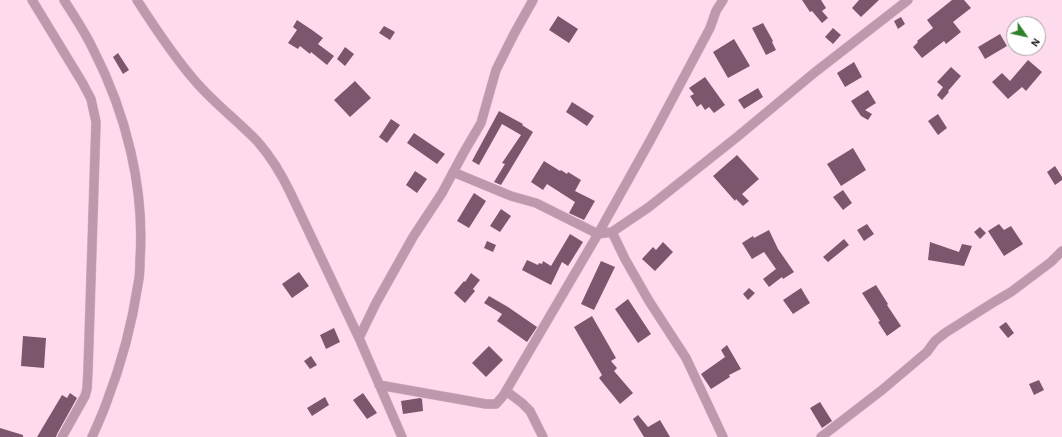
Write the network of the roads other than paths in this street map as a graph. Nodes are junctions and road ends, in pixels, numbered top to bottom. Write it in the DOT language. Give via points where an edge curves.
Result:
graph roads {
  1 [pos="32,0"];
  2 [pos="64,0"];
  3 [pos="137,0"];
  4 [pos="533,0"];
  5 [pos="723,0"];
  6 [pos="908,0"];
  7 [pos="452,172"];
  8 [pos="612,232"];
  9 [pos="598,234"];
  10 [pos="1062,251"];
  11 [pos="359,338"];
  12 [pos="379,384"];
  13 [pos="506,391"];
  14 [pos="62,437"];
  15 [pos="92,437"];
  16 [pos="402,437"];
  17 [pos="543,437"];
  18 [pos="723,437"];
  19 [pos="821,437"];
  1 -- 14 [label="street" via="82,82 91,100 96,122 88,371 84,396"];
  2 -- 15 [label="street" via="93,49 122,120 138,187 141,222 139,283 130,327 118,371"];
  3 -- 11 [label="street" via="186,70 258,143 279,170"];
  4 -- 7 [label="street" via="496,70 482,123"];
  5 -- 9 [label="street" via="652,139"];
  6 -- 8 [label="street" via="649,208"];
  7 -- 9 [label="street" via="510,196 536,203"];
  7 -- 11 [label="street" via="376,303"];
  8 -- 9 [label="street"];
  8 -- 18 [label="street" via="649,302 686,358"];
  9 -- 13 [label="street"];
  10 -- 19 [label="street" via="1011,292 945,333 927,352 882,390"];
  11 -- 12 [label="street"];
  12 -- 13 [label="street" via="486,404 496,404"];
  12 -- 16 [label="street"];
  13 -- 17 [label="street" via="530,411"];
}
